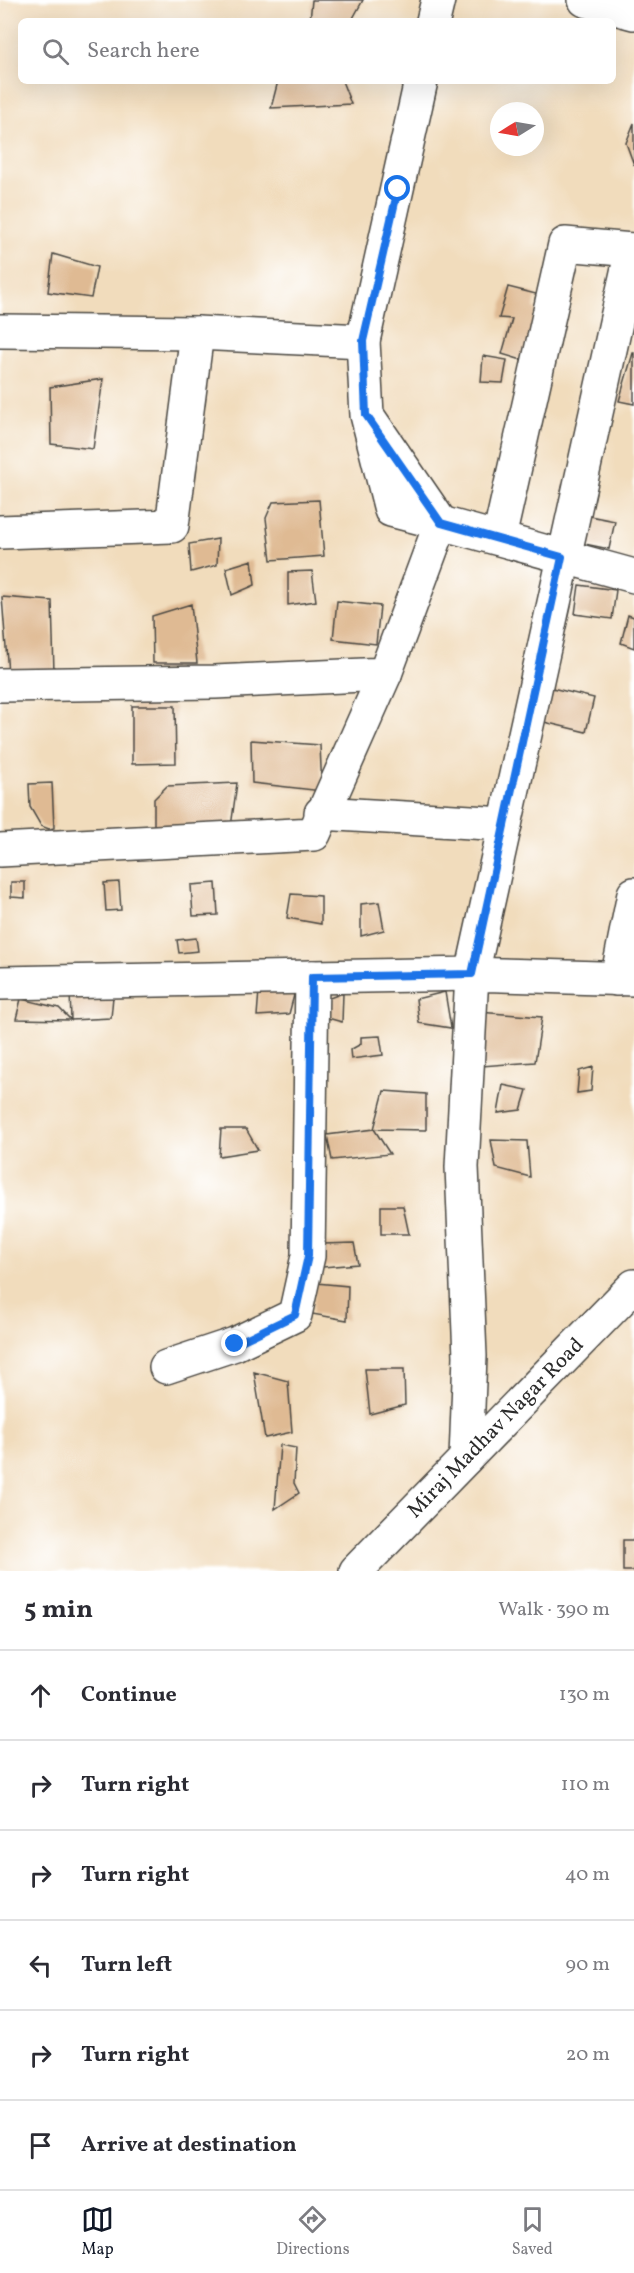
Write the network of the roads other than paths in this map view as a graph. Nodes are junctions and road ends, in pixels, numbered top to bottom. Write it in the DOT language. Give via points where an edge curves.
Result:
graph roads {
  1 [pos="438,0"];
  2 [pos="585,0"];
  3 [pos="634,13"];
  4 [pos="434,18"];
  5 [pos="420,84"];
  6 [pos="633,250"];
  7 [pos="0,331"];
  8 [pos="197,333"];
  9 [pos="363,341"];
  10 [pos="441,523"];
  11 [pos="0,532"];
  12 [pos="498,538"];
  13 [pos="562,557"];
  14 [pos="634,576"];
  15 [pos="385,674"];
  16 [pos="0,685"];
  17 [pos="321,813"];
  18 [pos="506,824"];
  19 [pos="0,850"];
  20 [pos="634,894"];
  21 [pos="472,974"];
  22 [pos="312,977"];
  23 [pos="626,979"];
  24 [pos="0,983"];
  25 [pos="634,1286"];
  26 [pos="166,1367"];
  27 [pos="466,1458"];
  28 [pos="356,1571"];
  1 -- 4 [label="street"];
  2 -- 3 [label="street"];
  5 -- 9 [label="street"];
  6 -- 12 [label="street" via="565,244"];
  6 -- 13 [label="street"];
  7 -- 8 [label="street"];
  8 -- 9 [label="street"];
  8 -- 11 [label="street" via="172,526"];
  9 -- 10 [label="street" via="366,415 392,510"];
  10 -- 12 [label="street"];
  10 -- 15 [label="street"];
  12 -- 13 [label="street"];
  13 -- 14 [label="street"];
  13 -- 18 [label="street"];
  15 -- 16 [label="street" via="215,682"];
  15 -- 17 [label="street"];
  17 -- 18 [label="street"];
  17 -- 19 [label="street" via="314,834"];
  18 -- 21 [label="street"];
  20 -- 23 [label="street"];
  21 -- 22 [label="street"];
  21 -- 23 [label="street"];
  21 -- 27 [label="street" via="462,1167 470,1356"];
  22 -- 24 [label="street"];
  22 -- 26 [label="street" via="308,1256 295,1315 235,1344"];
  25 -- 27 [label="street, Miraj Madhav Nagar Road"];
  27 -- 28 [label="street, Miraj Madhav Nagar Road"];
}
